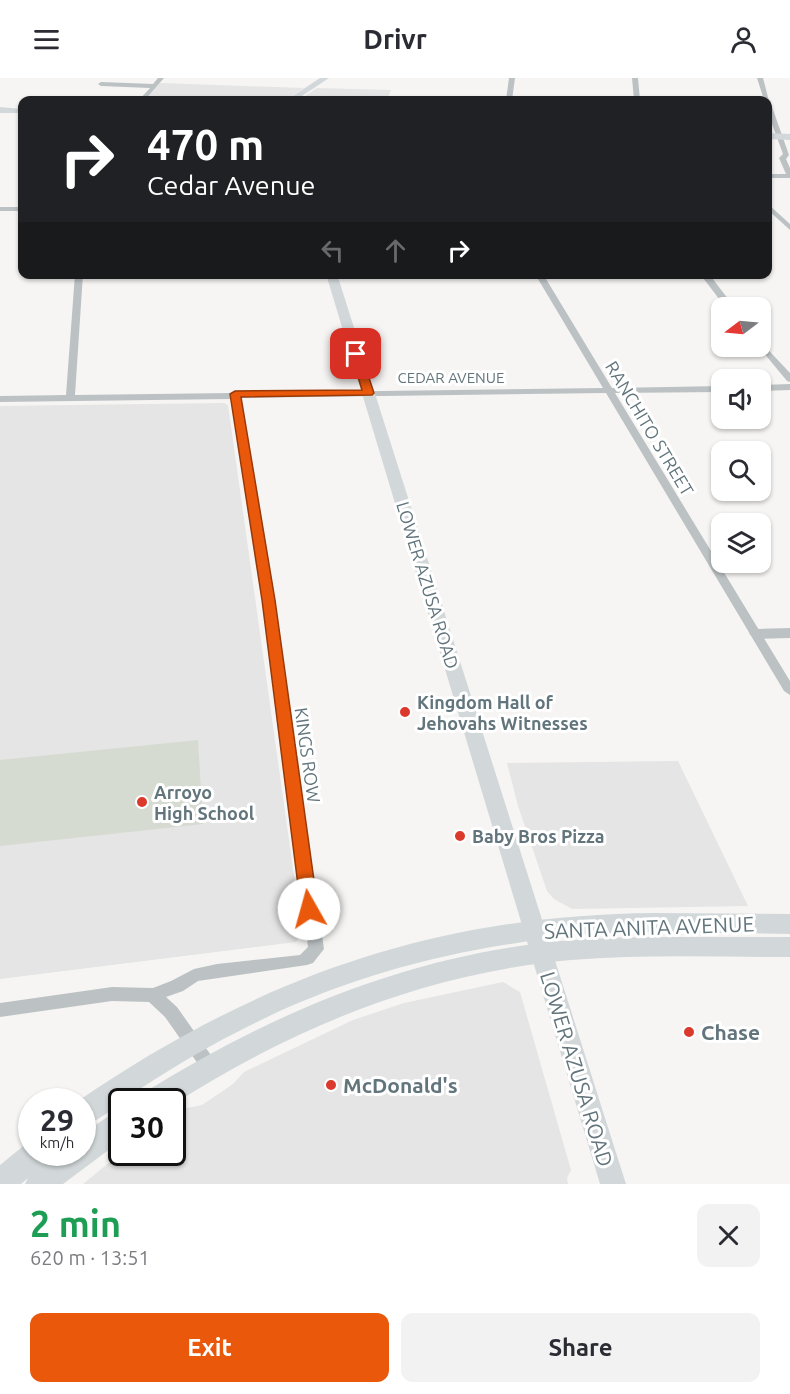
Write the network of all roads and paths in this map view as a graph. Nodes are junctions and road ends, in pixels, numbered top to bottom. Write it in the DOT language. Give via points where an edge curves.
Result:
graph roads {
  1 [pos="161,78"];
  2 [pos="325,78"];
  3 [pos="512,78"];
  4 [pos="635,78"];
  5 [pos="759,78"];
  6 [pos="101,84"];
  7 [pos="154,86"];
  8 [pos="145,96"];
  9 [pos="297,96"];
  10 [pos="510,96"];
  11 [pos="637,96"];
  12 [pos="765,96"];
  13 [pos="0,108"];
  14 [pos="18,109"];
  15 [pos="773,135"];
  16 [pos="790,135"];
  17 [pos="788,156"];
  18 [pos="772,176"];
  19 [pos="790,176"];
  20 [pos="0,209"];
  21 [pos="18,209"];
  22 [pos="772,210"];
  23 [pos="790,228"];
  24 [pos="79,279"];
  25 [pos="333,279"];
  26 [pos="542,279"];
  27 [pos="708,279"];
  28 [pos="722,297"];
  29 [pos="771,356"];
  30 [pos="790,379"];
  31 [pos="790,387"];
  32 [pos="771,388"];
  33 [pos="711,389"];
  34 [pos="608,391"];
  35 [pos="369,393"];
  36 [pos="235,394"];
  37 [pos="0,399"];
  38 [pos="70,399"];
  39 [pos="790,633"];
  40 [pos="757,634"];
  41 [pos="790,691"];
  42 [pos="790,924"];
  43 [pos="538,942"];
  44 [pos="790,947"];
  45 [pos="153,995"];
  46 [pos="0,1010"];
  47 [pos="193,1042"];
  48 [pos="209,1066"];
  49 [pos="175,1088"];
  50 [pos="96,1104"];
  51 [pos="21,1166"];
  52 [pos="35,1166"];
  53 [pos="64,1166"];
  54 [pos="0,1184"];
  55 [pos="20,1184"];
  56 [pos="40,1184"];
  57 [pos="613,1184"];
  1 -- 7 [label="street"];
  2 -- 9 [label="main road"];
  3 -- 10 [label="street"];
  4 -- 11 [label="street"];
  5 -- 12 [label="street"];
  6 -- 7 [label="street"];
  7 -- 8 [label="street"];
  13 -- 14 [label="main road"];
  15 -- 16 [label="main road"];
  15 -- 17 [label="street"];
  17 -- 19 [label="street" via="783,158"];
  18 -- 19 [label="street"];
  20 -- 21 [label="street"];
  22 -- 23 [label="street"];
  24 -- 38 [label="street"];
  25 -- 35 [label="main road, LOWER AZUSA ROAD"];
  26 -- 34 [label="street, RANCHITO STREET"];
  27 -- 28 [label="street"];
  29 -- 30 [label="street"];
  31 -- 32 [label="street"];
  33 -- 34 [label="street, CEDAR AVENUE"];
  34 -- 35 [label="street, CEDAR AVENUE"];
  34 -- 40 [label="street, RANCHITO STREET"];
  35 -- 36 [label="street, CEDAR AVENUE"];
  35 -- 43 [label="main road, LOWER AZUSA ROAD"];
  36 -- 38 [label="street, CEDAR AVENUE"];
  36 -- 45 [label="street, KINGS ROW" via="268,600 315,949 300,961 195,975"];
  37 -- 38 [label="street, CEDAR AVENUE"];
  39 -- 40 [label="street"];
  40 -- 41 [label="street, RANCHITO STREET"];
  42 -- 43 [label="main road, SANTA ANITA AVENUE" via="570,925"];
  43 -- 44 [label="main road, SANTA ANITA AVENUE" via="630,948"];
  43 -- 47 [label="main road, SANTA ANITA AVENUE" via="494,935 376,962 249,1012"];
  43 -- 48 [label="main road, SANTA ANITA AVENUE" via="344,1001 262,1037"];
  43 -- 57 [label="main road, LOWER AZUSA ROAD"];
  45 -- 46 [label="street, KINGS ROW" via="112,994"];
  45 -- 47 [label="street"];
  47 -- 48 [label="street"];
  47 -- 50 [label="main road, SANTA ANITA AVENUE"];
  48 -- 49 [label="main road, SANTA ANITA AVENUE"];
  51 -- 54 [label="main road"];
  52 -- 55 [label="main road"];
  53 -- 56 [label="main road"];
}
